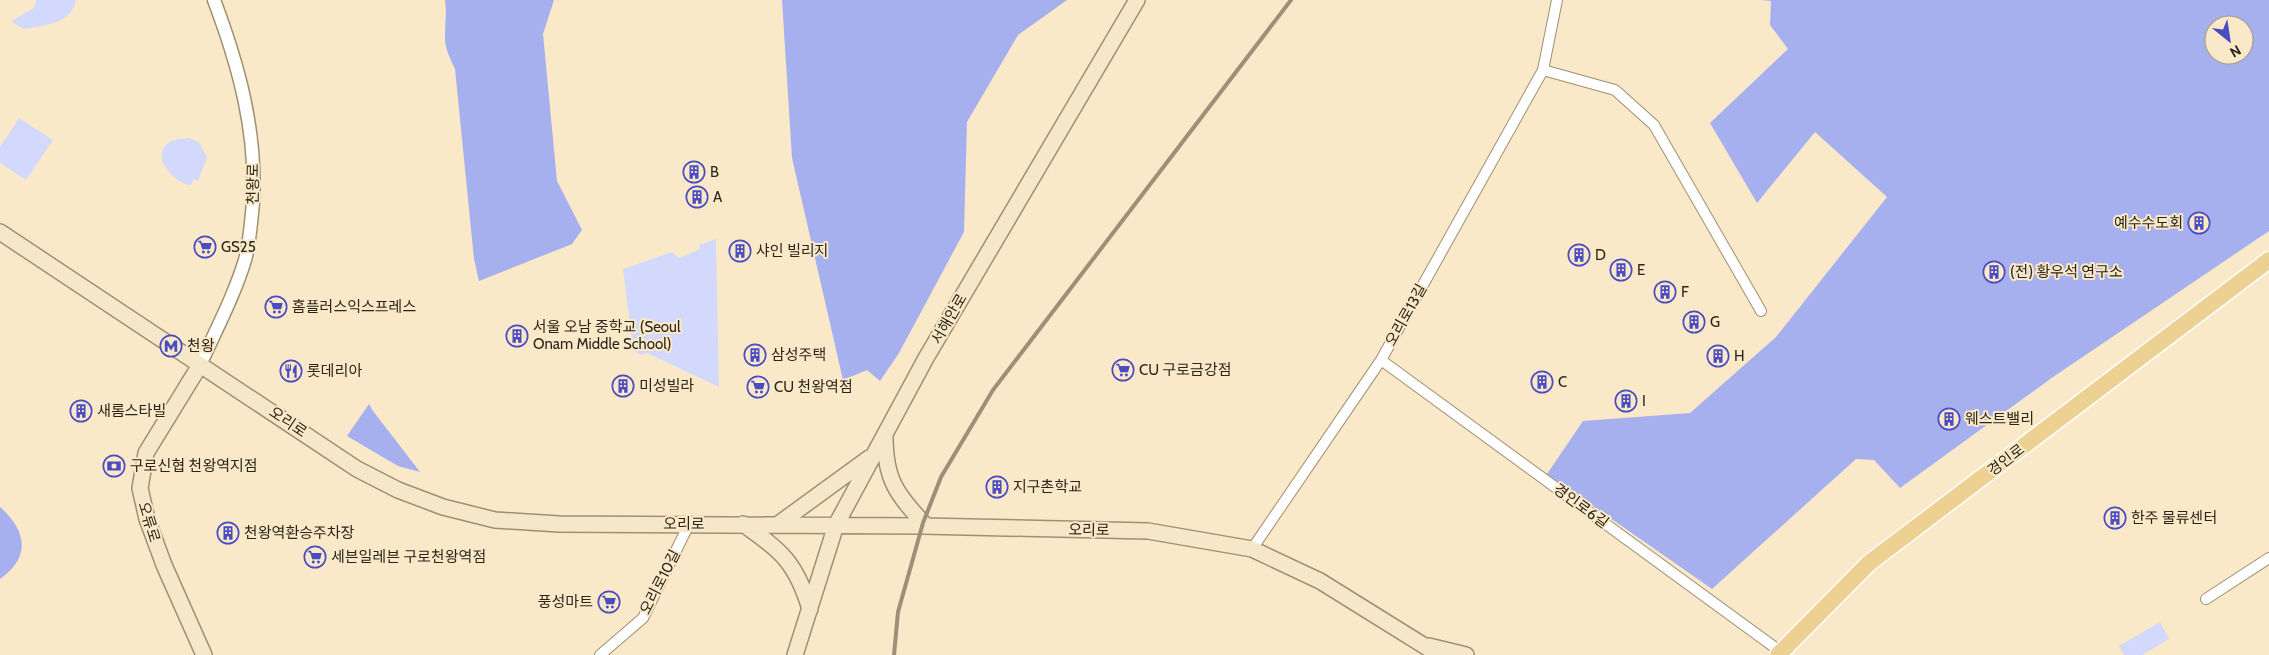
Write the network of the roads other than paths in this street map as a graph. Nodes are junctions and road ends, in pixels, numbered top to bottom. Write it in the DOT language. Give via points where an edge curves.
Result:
graph roads {
  1 [pos="214,0"];
  2 [pos="1137,0"];
  3 [pos="1557,0"];
  4 [pos="1543,70"];
  5 [pos="0,232"];
  6 [pos="2269,260"];
  7 [pos="2261,271"];
  8 [pos="1761,311"];
  9 [pos="1381,360"];
  10 [pos="200,365"];
  11 [pos="884,435"];
  12 [pos="873,455"];
  13 [pos="689,524"];
  14 [pos="743,524"];
  15 [pos="777,525"];
  16 [pos="836,525"];
  17 [pos="926,526"];
  18 [pos="1252,549"];
  19 [pos="2269,558"];
  20 [pos="2206,599"];
  21 [pos="810,609"];
  22 [pos="1426,650"];
  23 [pos="1780,654"];
  24 [pos="204,655"];
  25 [pos="600,655"];
  26 [pos="795,655"];
  27 [pos="1439,655"];
  28 [pos="1466,655"];
  1 -- 10 [label="street, 천왕로" via="247,108 254,178 251,231 245,259"];
  2 -- 11 [label="main road, 서해안로"];
  3 -- 4 [label="street, 오리로13길"];
  4 -- 8 [label="street" via="1615,90 1654,125"];
  4 -- 9 [label="street, 오리로13길"];
  5 -- 10 [label="main road, 오리로"];
  6 -- 7 [label="main road, 경인로"];
  7 -- 23 [label="main road, 경인로" via="1869,563"];
  9 -- 18 [label="street, 오리로13길"];
  9 -- 23 [label="street, 경인로6길"];
  10 -- 13 [label="main road, 오리로" via="357,469 398,490 443,507 495,520 559,524"];
  10 -- 24 [label="main road, 오류로" via="146,453 140,488 147,519 164,565"];
  11 -- 12 [label="main road, 서해안로"];
  11 -- 17 [label="main road" via="888,476"];
  12 -- 15 [label="main road"];
  12 -- 16 [label="main road, 서해안로"];
  13 -- 14 [label="main road, 오리로"];
  13 -- 25 [label="street, 오리로10길" via="642,618"];
  14 -- 15 [label="main road, 오리로"];
  14 -- 21 [label="main road" via="782,552 803,586"];
  15 -- 16 [label="main road, 오리로"];
  16 -- 17 [label="main road, 오리로"];
  16 -- 21 [label="main road, 서해안로"];
  17 -- 18 [label="main road, 오리로" via="1148,531"];
  18 -- 22 [label="main road, 오리로" via="1320,582"];
  19 -- 20 [label="street"];
  21 -- 26 [label="main road, 서해안로"];
  22 -- 27 [label="main road, 오리로"];
  22 -- 28 [label="main road, 오리로"];
}
